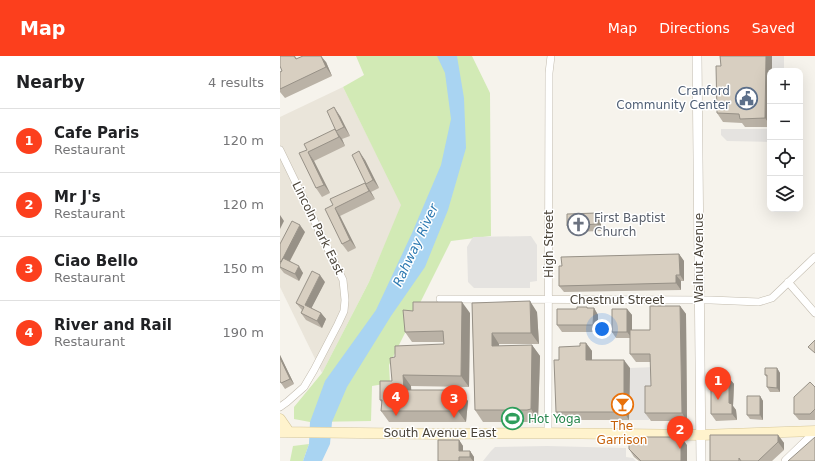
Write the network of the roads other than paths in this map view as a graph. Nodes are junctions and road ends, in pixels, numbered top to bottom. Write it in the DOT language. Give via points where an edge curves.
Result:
graph roads {
  1 [pos="551,56"];
  2 [pos="697,56"];
  3 [pos="280,150"];
  4 [pos="815,258"];
  5 [pos="788,282"];
  6 [pos="440,299"];
  7 [pos="548,300"];
  8 [pos="699,300"];
  9 [pos="815,312"];
  10 [pos="280,407"];
  11 [pos="280,419"];
  12 [pos="289,432"];
  13 [pos="815,432"];
  14 [pos="548,433"];
  15 [pos="701,435"];
  16 [pos="701,461"];
  17 [pos="786,461"];
  1 -- 7 [label="street, High Street"];
  2 -- 8 [label="street, Walnut Avenue"];
  3 -- 10 [label="street, Lincoln Park East" via="343,280 345,300 344,312 304,387"];
  4 -- 5 [label="street, Chestnut Street"];
  5 -- 8 [label="street, Chestnut Street" via="772,298 759,302"];
  5 -- 9 [label="street"];
  6 -- 7 [label="street, Chestnut Street"];
  7 -- 8 [label="street, Chestnut Street"];
  7 -- 14 [label="street, High Street"];
  8 -- 15 [label="street, Walnut Avenue"];
  11 -- 12 [label="main road"];
  12 -- 14 [label="main road, South Avenue East"];
  13 -- 15 [label="main road, South Avenue East"];
  13 -- 17 [label="street"];
  14 -- 15 [label="main road, South Avenue East"];
  15 -- 16 [label="street, Walnut Avenue"];
}
